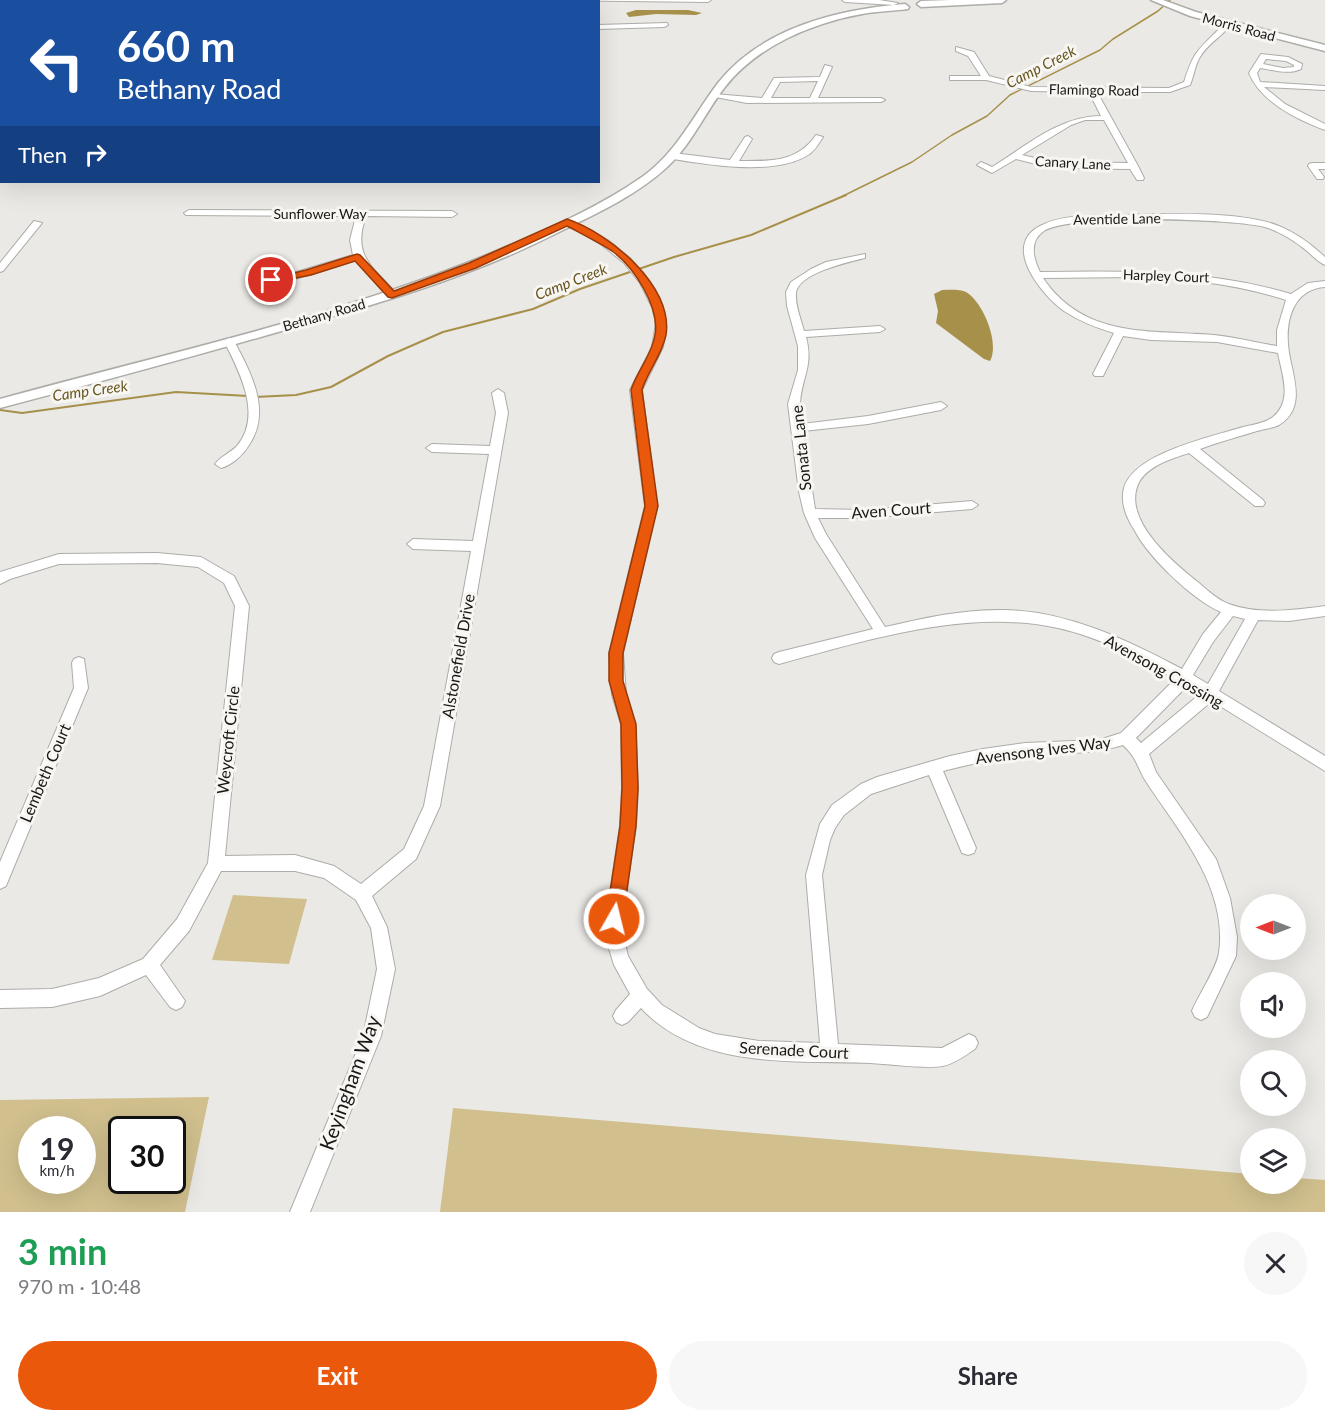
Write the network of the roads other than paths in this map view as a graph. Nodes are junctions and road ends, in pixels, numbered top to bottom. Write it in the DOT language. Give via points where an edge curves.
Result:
graph roads {
  1 [pos="588,0"];
  2 [pos="620,0"];
  3 [pos="639,0"];
  4 [pos="708,0"];
  5 [pos="843,0"];
  6 [pos="861,0"];
  7 [pos="1002,0"];
  8 [pos="1155,0"];
  9 [pos="922,1"];
  10 [pos="895,4"];
  11 [pos="857,14"];
  12 [pos="664,25"];
  13 [pos="600,27"];
  14 [pos="1219,29"];
  15 [pos="1325,48"];
  16 [pos="959,49"];
  17 [pos="1257,65"];
  18 [pos="828,67"];
  19 [pos="986,78"];
  20 [pos="822,79"];
  21 [pos="1257,84"];
  22 [pos="957,88"];
  23 [pos="1325,88"];
  24 [pos="1091,89"];
  25 [pos="714,96"];
  26 [pos="813,100"];
  27 [pos="881,100"];
  28 [pos="765,101"];
  29 [pos="1107,118"];
  30 [pos="1325,127"];
  31 [pos="819,137"];
  32 [pos="748,140"];
  33 [pos="673,156"];
  34 [pos="1014,156"];
  35 [pos="732,163"];
  36 [pos="981,165"];
  37 [pos="1134,166"];
  38 [pos="1325,166"];
  39 [pos="1320,177"];
  40 [pos="1140,178"];
  41 [pos="189,213"];
  42 [pos="362,214"];
  43 [pos="452,214"];
  44 [pos="567,222"];
  45 [pos="37,223"];
  46 [pos="862,256"];
  47 [pos="357,257"];
  48 [pos="1325,262"];
  49 [pos="0,269"];
  50 [pos="1037,275"];
  51 [pos="257,281"];
  52 [pos="1325,284"];
  53 [pos="392,295"];
  54 [pos="1292,298"];
  55 [pos="880,329"];
  56 [pos="1120,332"];
  57 [pos="801,334"];
  58 [pos="229,341"];
  59 [pos="1284,351"];
  60 [pos="1099,374"];
  61 [pos="498,393"];
  62 [pos="0,404"];
  63 [pos="941,406"];
  64 [pos="798,428"];
  65 [pos="432,448"];
  66 [pos="1192,449"];
  67 [pos="494,450"];
  68 [pos="221,464"];
  69 [pos="1259,503"];
  70 [pos="972,505"];
  71 [pos="810,513"];
  72 [pos="413,544"];
  73 [pos="477,546"];
  74 [pos="0,579"];
  75 [pos="1230,610"];
  76 [pos="1325,611"];
  77 [pos="1255,614"];
  78 [pos="882,633"];
  79 [pos="779,658"];
  80 [pos="79,663"];
  81 [pos="1184,679"];
  82 [pos="1210,694"];
  83 [pos="1126,738"];
  84 [pos="1141,752"];
  85 [pos="1325,764"];
  86 [pos="933,768"];
  87 [pos="968,848"];
  88 [pos="216,864"];
  89 [pos="0,881"];
  90 [pos="362,894"];
  91 [pos="149,965"];
  92 [pos="641,995"];
  93 [pos="0,999"];
  94 [pos="176,1001"];
  95 [pos="1201,1011"];
  96 [pos="622,1016"];
  97 [pos="969,1043"];
  98 [pos="830,1052"];
  99 [pos="300,1212"];
  1 -- 2 [label="street"];
  2 -- 3 [label="street"];
  3 -- 4 [label="street"];
  5 -- 6 [label="street"];
  5 -- 11 [label="street" via="861,6"];
  6 -- 10 [label="street"];
  7 -- 9 [label="street"];
  8 -- 14 [label="street, Morris Road"];
  9 -- 10 [label="street, Bethany Road"];
  10 -- 11 [label="street, Bethany Road"];
  11 -- 25 [label="street, Bethany Road" via="792,32 760,50 735,69"];
  12 -- 13 [label="street"];
  14 -- 15 [label="street, Morris Road"];
  14 -- 24 [label="street, Flamingo Road" via="1195,58 1183,86 1163,91"];
  16 -- 19 [label="street" via="971,54"];
  17 -- 21 [label="street" via="1253,75"];
  18 -- 20 [label="street"];
  19 -- 22 [label="street, Flamingo Road" via="951,75"];
  19 -- 24 [label="street, Flamingo Road" via="1031,89"];
  20 -- 26 [label="street"];
  20 -- 28 [label="street" via="777,80"];
  21 -- 23 [label="street"];
  21 -- 30 [label="street" via="1284,105"];
  24 -- 29 [label="street"];
  25 -- 28 [label="street"];
  25 -- 33 [label="street, Bethany Road"];
  26 -- 27 [label="street"];
  26 -- 28 [label="street"];
  29 -- 34 [label="street" via="1068,123"];
  29 -- 37 [label="street"];
  31 -- 35 [label="street" via="805,154 789,160"];
  32 -- 35 [label="street"];
  33 -- 35 [label="street"];
  33 -- 44 [label="street, Bethany Road" via="620,196"];
  34 -- 36 [label="street" via="992,170"];
  34 -- 37 [label="street, Canary Lane" via="1052,165"];
  37 -- 40 [label="street"];
  38 -- 39 [label="street" via="1312,166"];
  41 -- 42 [label="street, Sunflower Way"];
  42 -- 43 [label="street, Sunflower Way"];
  42 -- 47 [label="street" via="354,236"];
  44 -- 53 [label="street, Bethany Road" via="473,266"];
  44 -- 92 [label="street, Serenade Court" via="596,236 630,262 645,281 661,325 657,348 636,390 651,506 616,653 617,688 628,724 630,788 615,939 620,959"];
  45 -- 49 [label="street"];
  46 -- 57 [label="street, Sonata Lane" via="829,264 795,284 791,299"];
  47 -- 51 [label="street" via="284,279"];
  47 -- 53 [label="street"];
  48 -- 50 [label="street, Aventide Lane" via="1288,234 1257,222 1087,218 1058,222 1036,233 1028,254"];
  50 -- 54 [label="street, Harpley Court" via="1195,275 1247,284"];
  50 -- 56 [label="street, Aventide Lane" via="1066,308"];
  52 -- 54 [label="street" via="1312,285"];
  53 -- 58 [label="street, Bethany Road"];
  54 -- 59 [label="street" via="1282,335"];
  55 -- 57 [label="street"];
  56 -- 59 [label="street, Aventide Lane" via="1160,338 1208,338"];
  56 -- 60 [label="street"];
  57 -- 64 [label="street, Sonata Lane" via="803,370 794,404"];
  58 -- 62 [label="street, Bethany Road"];
  58 -- 68 [label="street" via="256,404 252,428 240,449"];
  59 -- 66 [label="street" via="1292,396 1282,416 1275,422"];
  61 -- 67 [label="street, Alstonefield Drive" via="502,413"];
  63 -- 64 [label="street"];
  64 -- 71 [label="street, Sonata Lane"];
  65 -- 67 [label="street"];
  66 -- 69 [label="street"];
  66 -- 75 [label="street" via="1158,460 1140,471 1131,488 1132,512 1142,535 1160,557 1213,603"];
  67 -- 73 [label="street, Alstonefield Drive"];
  70 -- 71 [label="street, Aven Court" via="864,514"];
  71 -- 78 [label="street, Sonata Lane"];
  72 -- 73 [label="street"];
  73 -- 90 [label="street, Alstonefield Drive" via="432,806 410,854"];
  74 -- 88 [label="street, Weycroft Circle" via="59,559 157,558 201,562 229,580 242,606"];
  75 -- 77 [label="street"];
  75 -- 81 [label="street, Avensong Ives Way"];
  76 -- 77 [label="street" via="1282,616"];
  77 -- 82 [label="street"];
  78 -- 79 [label="street, Avensong Crossing"];
  78 -- 81 [label="street, Avensong Crossing" via="971,616 1038,618 1107,638"];
  80 -- 89 [label="street, Lembeth Court" via="81,688"];
  81 -- 82 [label="street, Avensong Crossing"];
  81 -- 83 [label="street, Avensong Ives Way"];
  82 -- 84 [label="street"];
  82 -- 85 [label="street, Avensong Crossing"];
  83 -- 84 [label="street"];
  83 -- 86 [label="street, Avensong Ives Way" via="1099,746 983,755"];
  84 -- 95 [label="street" via="1150,775 1210,864 1221,898 1227,956"];
  86 -- 87 [label="street"];
  86 -- 98 [label="street, Avensong Ives Way" via="866,789 838,810 822,840 814,894 821,933"];
  88 -- 90 [label="street, Keyingham Way" via="295,863 328,871"];
  88 -- 91 [label="street, Weycroft Circle" via="183,925"];
  90 -- 99 [label="street, Keyingham Way" via="379,927 386,969 372,1036"];
  91 -- 93 [label="street, Weycroft Circle" via="100,987 52,998"];
  91 -- 94 [label="street"];
  92 -- 96 [label="street"];
  92 -- 98 [label="street, Serenade Court" via="674,1024 715,1043 759,1050"];
  97 -- 98 [label="street, Serenade Court" via="943,1057"];
}
